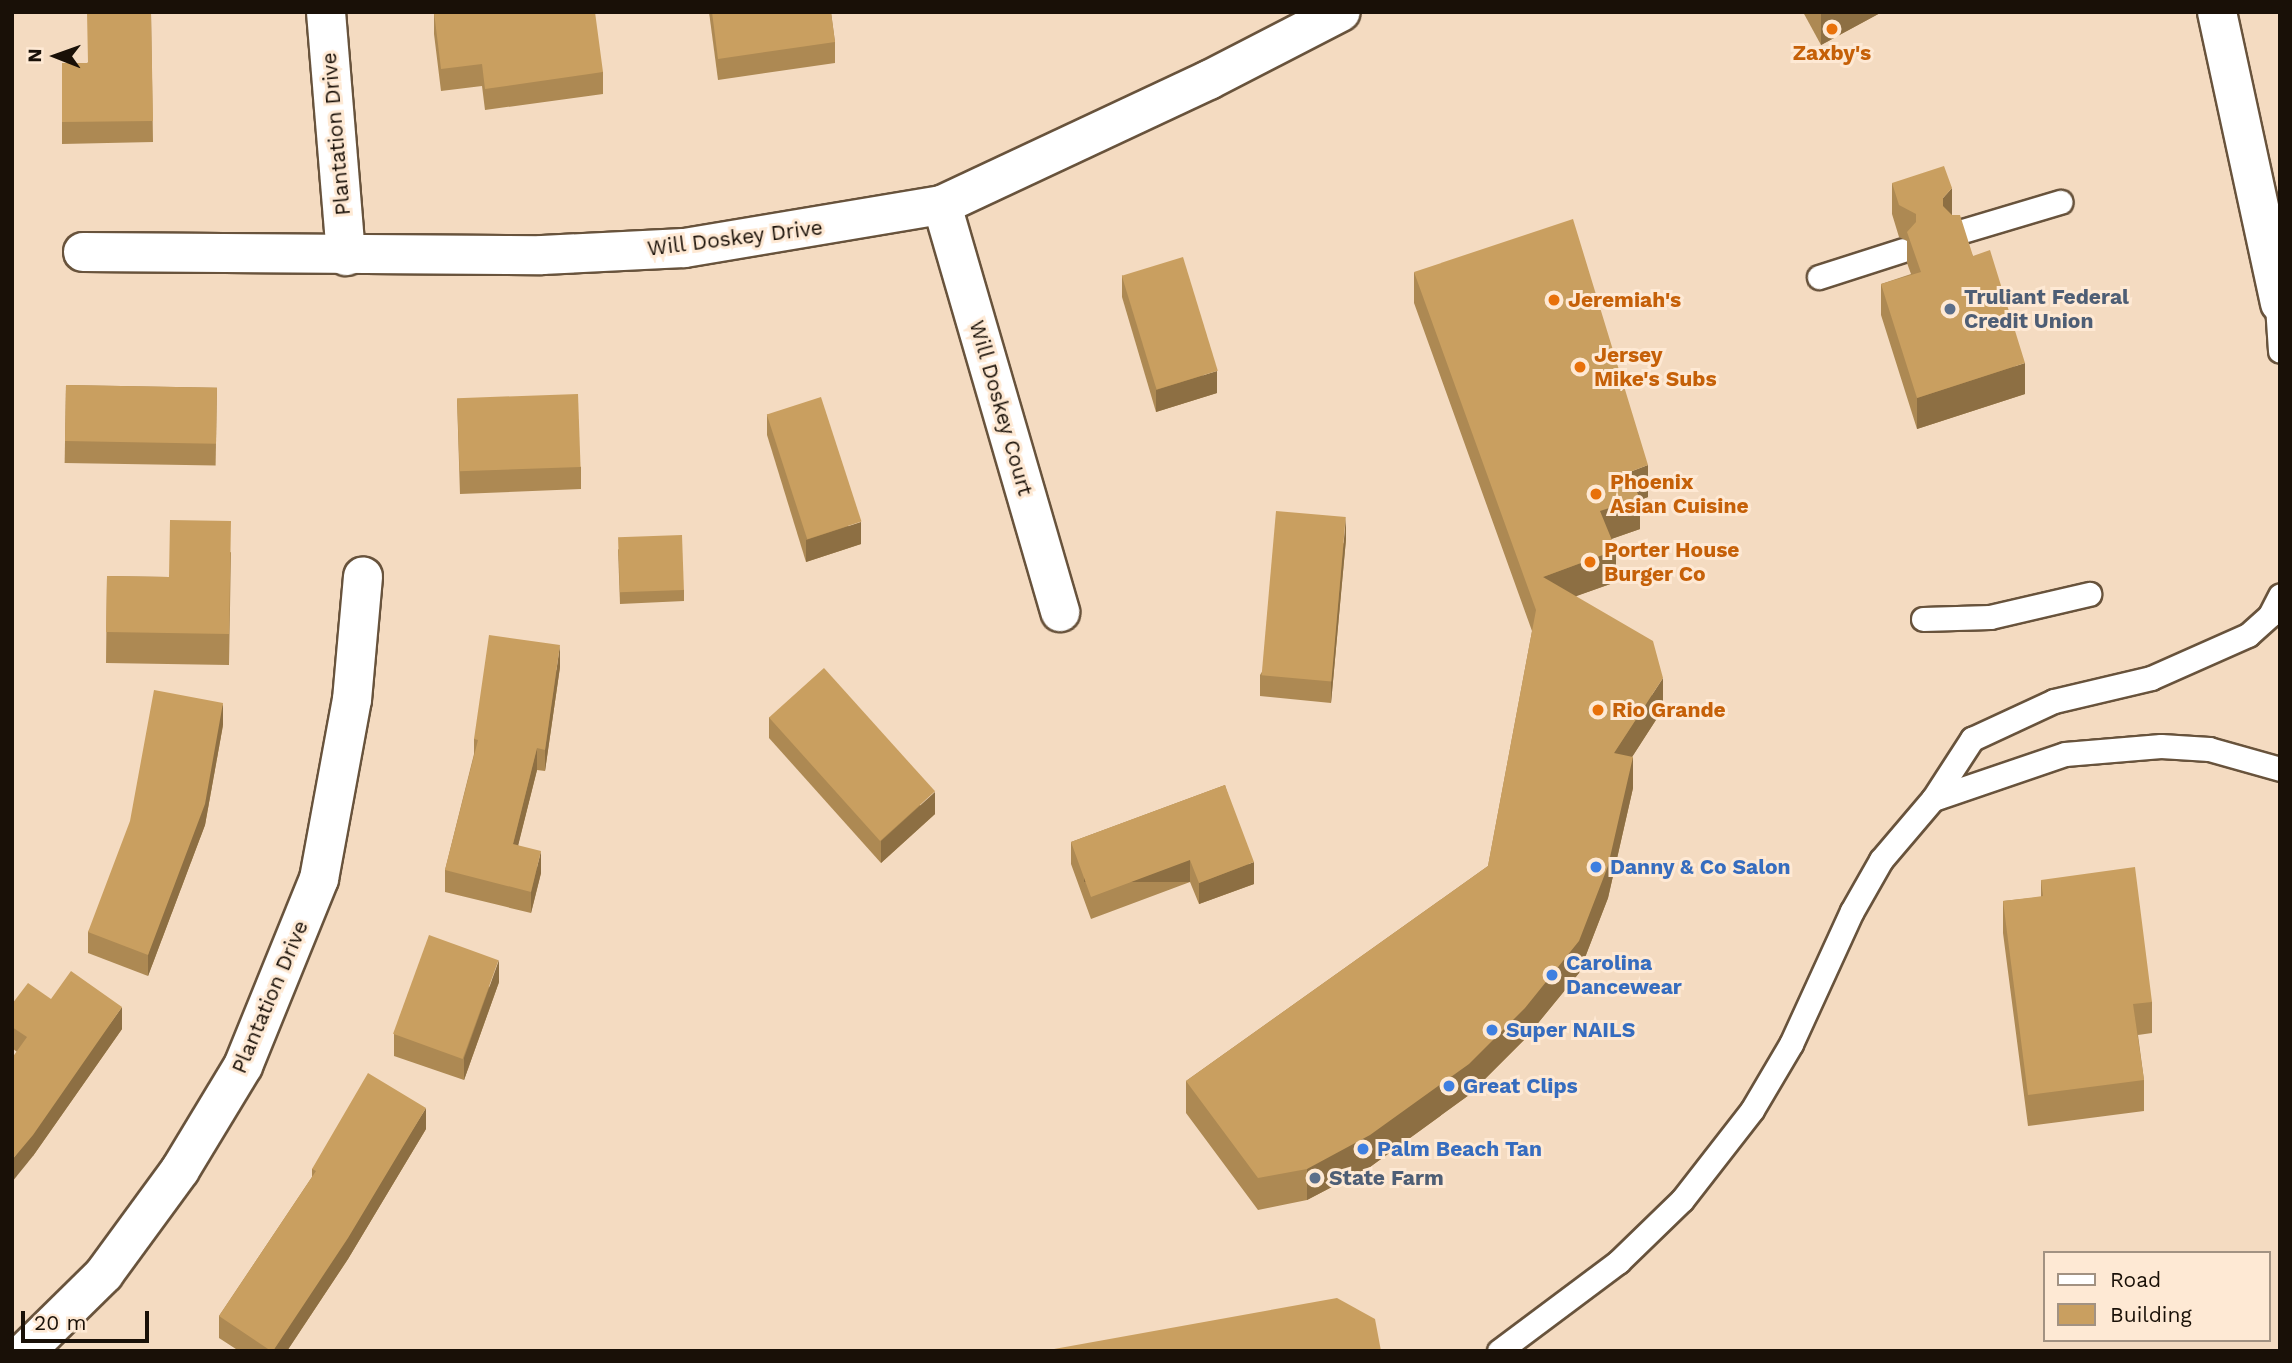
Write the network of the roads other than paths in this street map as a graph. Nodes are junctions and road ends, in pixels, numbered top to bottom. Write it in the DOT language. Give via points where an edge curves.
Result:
graph roads {
  1 [pos="326,12"];
  2 [pos="1341,12"];
  3 [pos="2217,12"];
  4 [pos="2060,202"];
  5 [pos="942,205"];
  6 [pos="1956,233"];
  7 [pos="1903,250"];
  8 [pos="83,252"];
  9 [pos="346,256"];
  10 [pos="1819,278"];
  11 [pos="2278,293"];
  12 [pos="2280,351"];
  13 [pos="363,576"];
  14 [pos="2089,594"];
  15 [pos="2280,595"];
  16 [pos="1060,612"];
  17 [pos="1923,619"];
  18 [pos="2280,769"];
  19 [pos="1933,799"];
  20 [pos="26,1351"];
  21 [pos="1499,1351"];
  1 -- 9 [label="street, Plantation Drive"];
  2 -- 5 [label="street, Will Doskey Drive" via="1209,80"];
  3 -- 11 [label="street"];
  4 -- 6 [label="lane"];
  5 -- 9 [label="street, Will Doskey Drive" via="684,248 542,255"];
  5 -- 16 [label="street, Will Doskey Court"];
  7 -- 10 [label="lane"];
  8 -- 9 [label="street, Will Doskey Drive"];
  11 -- 12 [label="lane"];
  13 -- 20 [label="street, Plantation Drive" via="352,700 319,879 243,1066 180,1170 104,1274"];
  14 -- 17 [label="lane" via="1990,617"];
  15 -- 19 [label="lane" via="2270,615 2248,635 2151,678 2054,701 1972,739"];
  18 -- 19 [label="lane" via="2209,749 2161,746 2065,754"];
  19 -- 21 [label="lane" via="1881,860 1852,911 1791,1044 1752,1110 1682,1200 1618,1262"];
}
